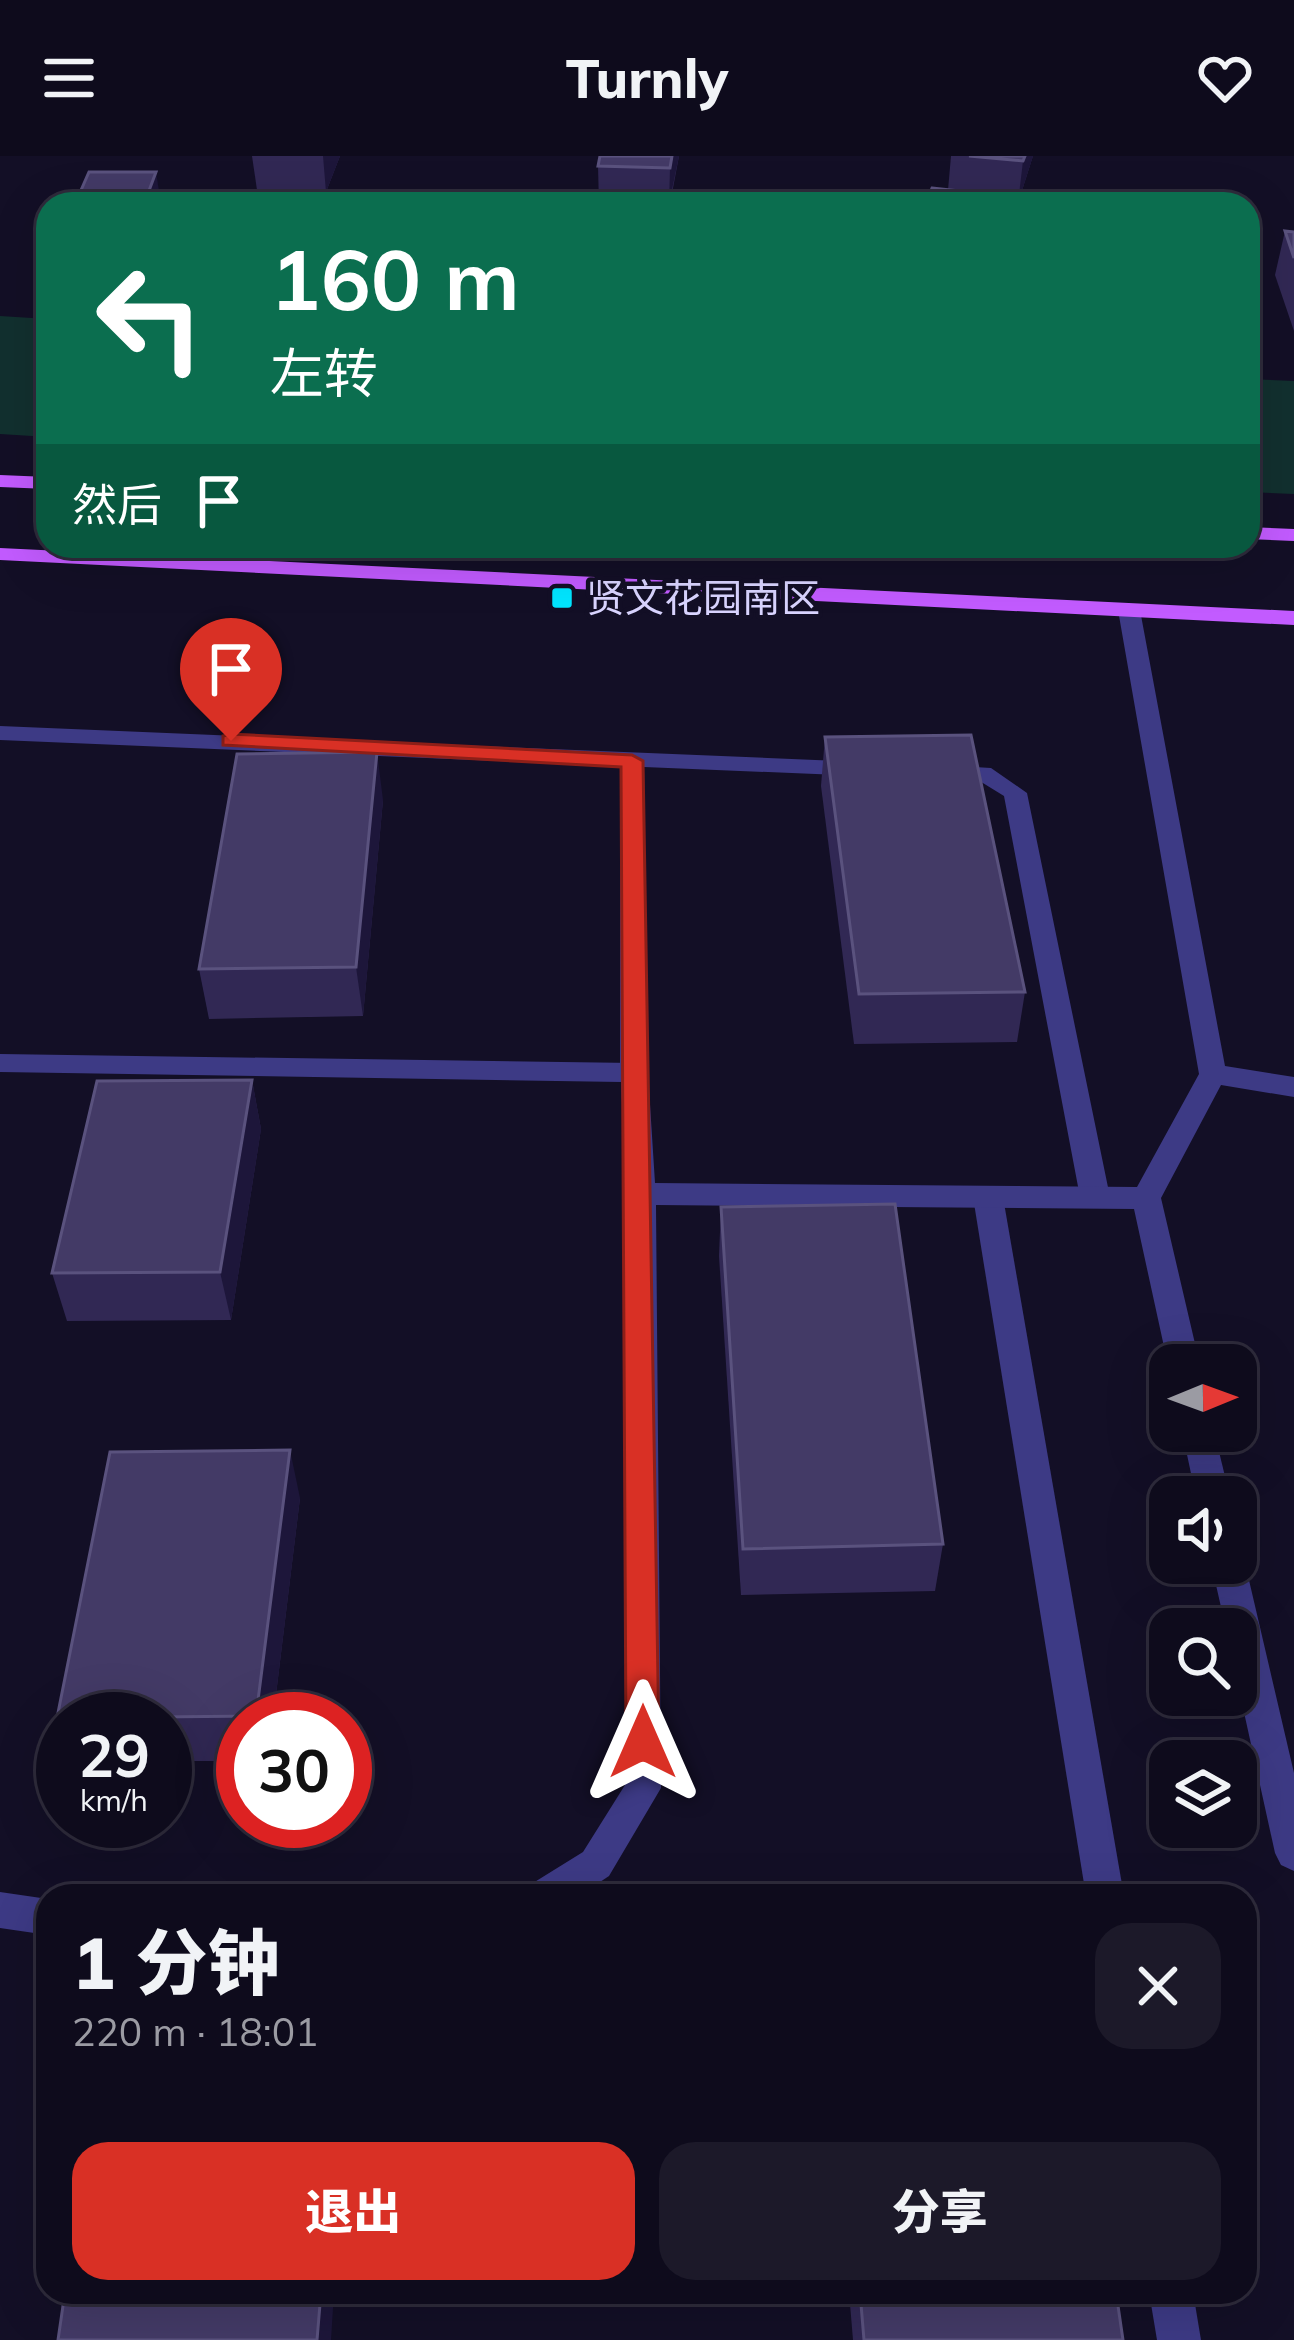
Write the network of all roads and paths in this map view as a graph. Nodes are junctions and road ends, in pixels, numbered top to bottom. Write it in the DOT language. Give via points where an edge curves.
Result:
graph roads {
  1 [pos="0,481"];
  2 [pos="36,482"];
  3 [pos="1260,534"];
  4 [pos="1294,535"];
  5 [pos="0,554"];
  6 [pos="36,554"];
  7 [pos="280,558"];
  8 [pos="1129,610"];
  9 [pos="1294,618"];
  10 [pos="0,733"];
  11 [pos="632,761"];
  12 [pos="0,1063"];
  13 [pos="634,1073"];
  14 [pos="1213,1074"];
  15 [pos="1294,1087"];
  16 [pos="640,1194"];
  17 [pos="988,1197"];
  18 [pos="1095,1197"];
  19 [pos="1146,1198"];
  20 [pos="1179,1344"];
  21 [pos="1233,1584"];
  22 [pos="1294,1853"];
  23 [pos="565,1884"];
  24 [pos="1103,1884"];
  25 [pos="0,1910"];
  26 [pos="36,1915"];
  27 [pos="1173,2304"];
  28 [pos="1179,2340"];
  1 -- 2 [label="main road"];
  3 -- 4 [label="main road"];
  5 -- 6 [label="main road"];
  7 -- 8 [label="main road"];
  8 -- 9 [label="main road"];
  8 -- 14 [label="street"];
  10 -- 11 [label="street"];
  11 -- 13 [label="street"];
  11 -- 18 [label="street" via="983,773 1015,793"];
  12 -- 13 [label="street"];
  13 -- 16 [label="street"];
  14 -- 15 [label="street"];
  14 -- 19 [label="street"];
  16 -- 17 [label="street"];
  16 -- 23 [label="street" via="643,1788 596,1864"];
  17 -- 18 [label="street"];
  17 -- 24 [label="street"];
  18 -- 19 [label="street"];
  19 -- 20 [label="street"];
  21 -- 22 [label="street"];
  25 -- 26 [label="street"];
  27 -- 28 [label="street"];
}
